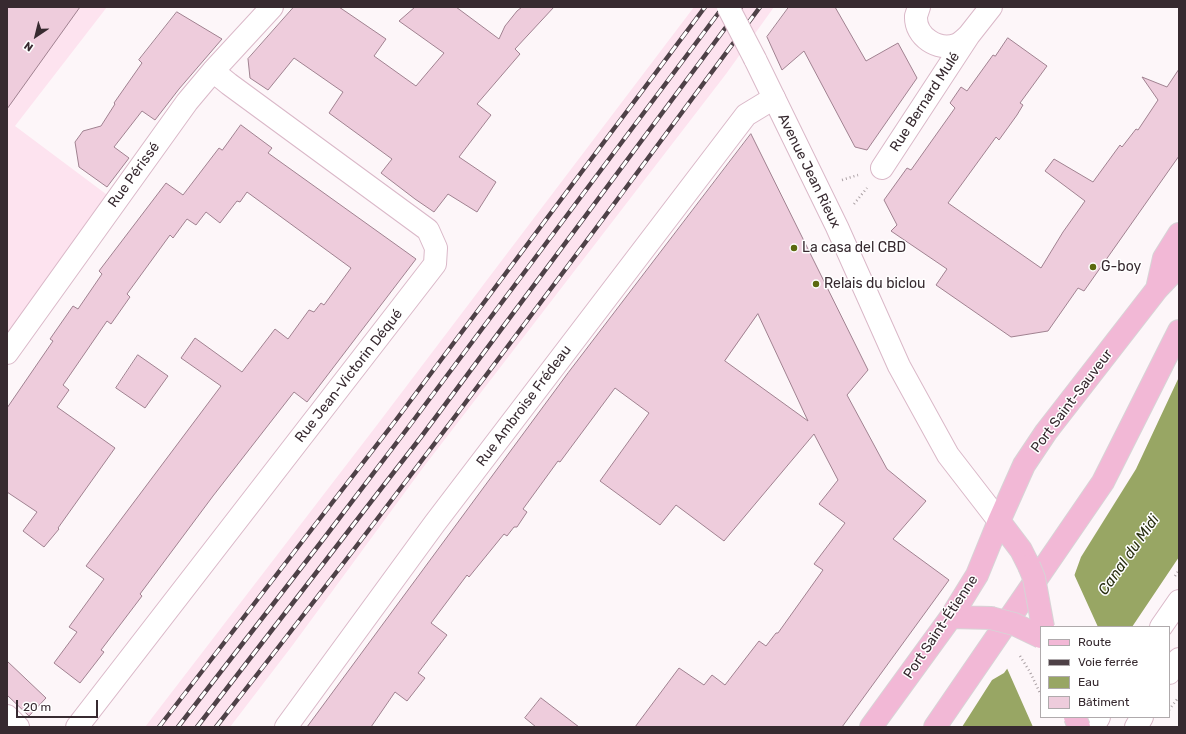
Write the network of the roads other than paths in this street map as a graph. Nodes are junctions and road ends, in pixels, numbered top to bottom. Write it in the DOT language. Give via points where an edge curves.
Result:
graph roads {
  1 [pos="272,7"];
  2 [pos="728,7"];
  3 [pos="919,7"];
  4 [pos="991,7"];
  5 [pos="969,36"];
  6 [pos="213,71"];
  7 [pos="774,98"];
  8 [pos="882,168"];
  9 [pos="1179,234"];
  10 [pos="1179,266"];
  11 [pos="1157,289"];
  12 [pos="1179,331"];
  13 [pos="7,353"];
  14 [pos="998,521"];
  15 [pos="1179,601"];
  16 [pos="950,617"];
  17 [pos="1043,626"];
  18 [pos="1162,626"];
  19 [pos="1040,637"];
  20 [pos="1179,659"];
  21 [pos="1170,672"];
  22 [pos="7,716"];
  23 [pos="1098,718"];
  24 [pos="1141,718"];
  25 [pos="18,727"];
  26 [pos="77,727"];
  27 [pos="286,727"];
  28 [pos="871,727"];
  29 [pos="935,727"];
  30 [pos="1092,727"];
  31 [pos="1136,727"];
  1 -- 6 [label="street, Rue Périssé"];
  2 -- 7 [label="street, Avenue Jean Rieux, bridge"];
  3 -- 5 [label="street, Rue Bernard Mulé" via="916,17 920,31 929,42 944,47 958,45"];
  4 -- 5 [label="street, Rue Bernard Mulé"];
  5 -- 8 [label="street, Rue Bernard Mulé"];
  6 -- 13 [label="street, Rue Périssé" via="159,140"];
  6 -- 26 [label="street, Rue Jean-Victorin Déqué" via="428,230 436,248 435,264"];
  7 -- 14 [label="street, Avenue Jean Rieux" via="899,366 948,455"];
  7 -- 27 [label="street, Rue Ambroise Frédeau" via="746,115 435,523"];
  9 -- 11 [label="main road, Port Saint-Sauveur" via="1164,258"];
  10 -- 11 [label="main road, Port Saint-Sauveur"];
  11 -- 14 [label="main road, Port Saint-Sauveur" via="1046,432 1024,465"];
  12 -- 29 [label="main road" via="1103,482"];
  14 -- 16 [label="main road, Port Saint-Étienne" via="977,575"];
  14 -- 17 [label="main road, bridge" via="1029,566 1034,578"];
  15 -- 18 [label="street"];
  16 -- 19 [label="main road, bridge" via="991,618 1014,624"];
  16 -- 28 [label="main road, Port Saint-Étienne"];
  20 -- 21 [label="street"];
  22 -- 25 [label="street"];
  23 -- 30 [label="street"];
  24 -- 31 [label="street"];
}
